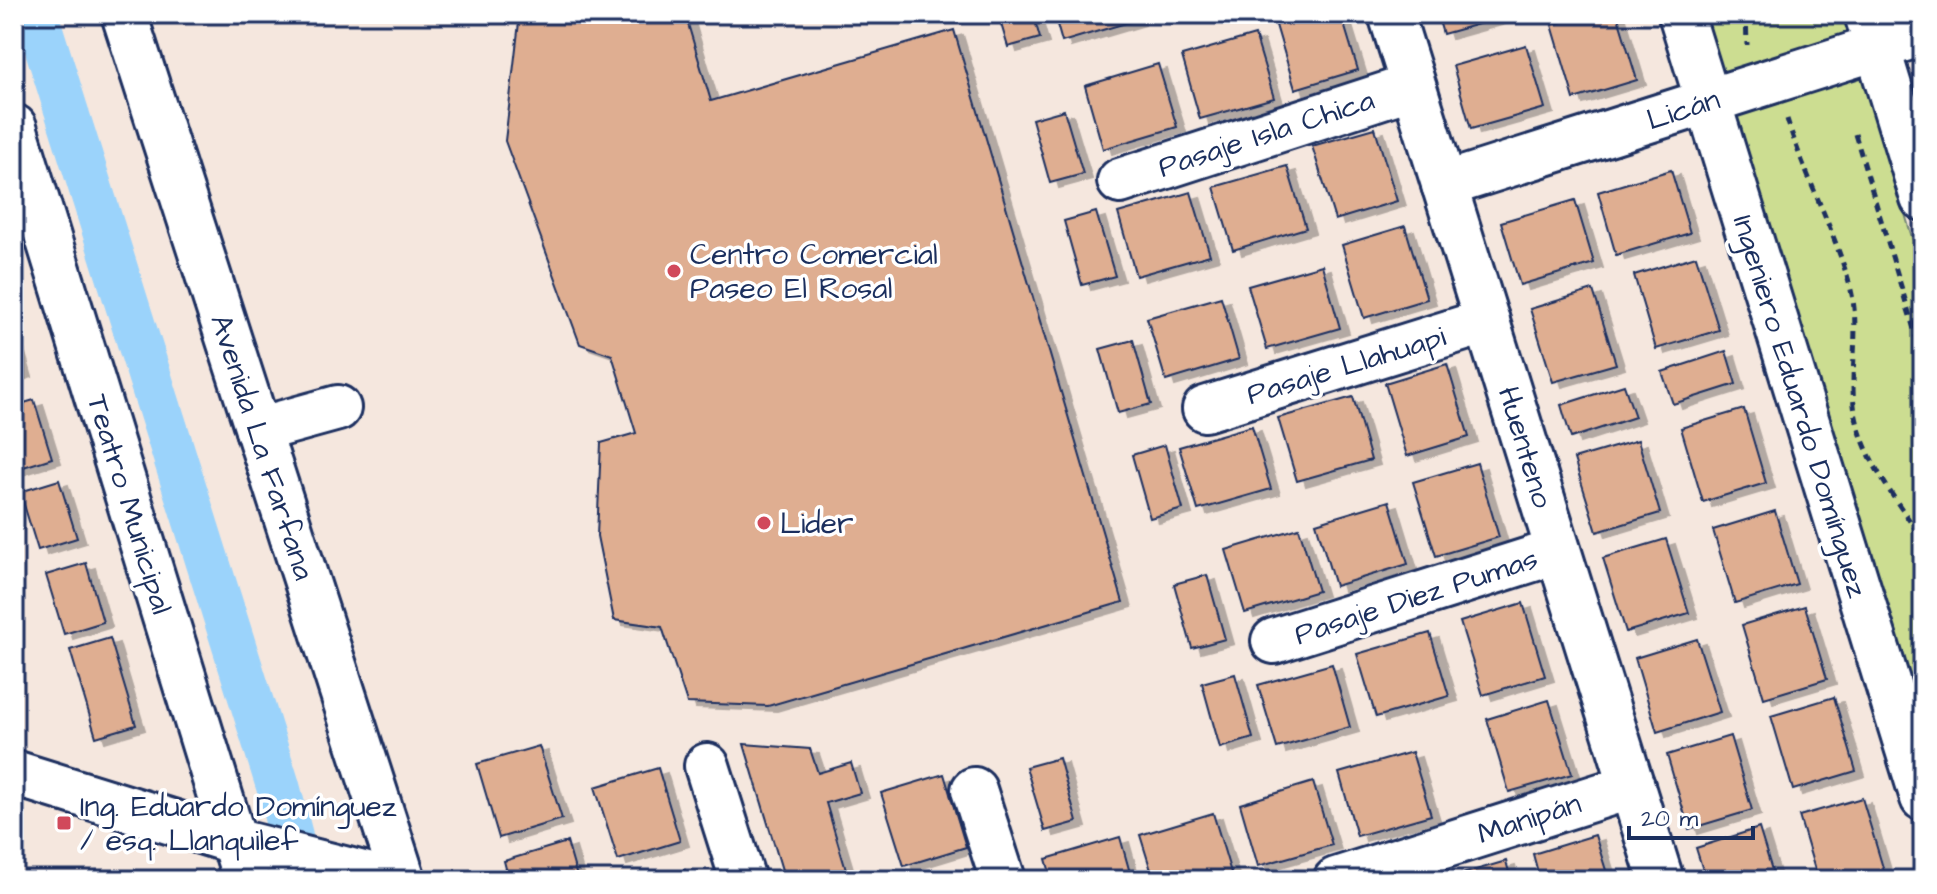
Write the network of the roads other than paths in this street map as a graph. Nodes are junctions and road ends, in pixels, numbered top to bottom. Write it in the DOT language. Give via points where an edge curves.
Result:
graph roads {
  1 [pos="124,14"];
  2 [pos="1391,14"];
  3 [pos="1681,14"];
  4 [pos="1872,31"];
  5 [pos="1923,33"];
  6 [pos="1413,86"];
  7 [pos="1707,102"];
  8 [pos="14,127"];
  9 [pos="1120,181"];
  10 [pos="1444,185"];
  11 [pos="1923,198"];
  12 [pos="1487,321"];
  13 [pos="338,408"];
  14 [pos="1205,409"];
  15 [pos="258,430"];
  16 [pos="1558,551"];
  17 [pos="1274,641"];
  18 [pos="707,766"];
  19 [pos="14,773"];
  20 [pos="1632,786"];
  21 [pos="974,790"];
  22 [pos="1923,798"];
  23 [pos="239,860"];
  24 [pos="387,880"];
  25 [pos="403,880"];
  26 [pos="743,880"];
  27 [pos="1003,880"];
  28 [pos="1336,880"];
  29 [pos="1661,880"];
  1 -- 15 [label="street, Avenida La Farfana"];
  2 -- 6 [label="street, Huenteno"];
  3 -- 7 [label="street, Ingeniero Eduardo Domínguez"];
  4 -- 5 [label="street, Licán"];
  4 -- 7 [label="street, Licán"];
  4 -- 11 [label="street"];
  6 -- 9 [label="street, Pasaje Isla Chica"];
  6 -- 10 [label="street, Huenteno"];
  7 -- 10 [label="street, Licán"];
  7 -- 22 [label="street, Ingeniero Eduardo Domínguez"];
  8 -- 23 [label="street, Teatro Municipal"];
  10 -- 12 [label="street, Huenteno"];
  12 -- 14 [label="street, Pasaje Llahuapi"];
  12 -- 16 [label="street, Huenteno"];
  13 -- 15 [label="street"];
  15 -- 25 [label="street, Avenida La Farfana"];
  16 -- 17 [label="street, Pasaje Diez Pumas"];
  16 -- 20 [label="street, Huenteno"];
  18 -- 26 [label="street"];
  19 -- 23 [label="street"];
  20 -- 28 [label="street, Manipán"];
  20 -- 29 [label="street, Huenteno"];
  21 -- 27 [label="street"];
  23 -- 24 [label="street"];
}
